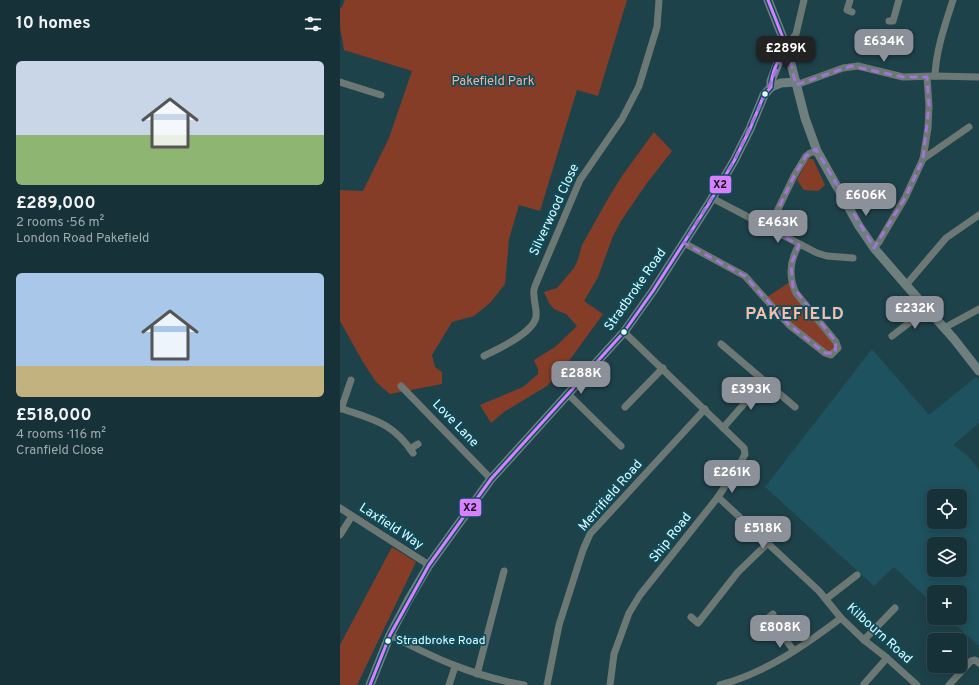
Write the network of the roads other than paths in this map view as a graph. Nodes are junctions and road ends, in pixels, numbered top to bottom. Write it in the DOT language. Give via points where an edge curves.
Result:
graph roads {
  1 [pos="659,0"];
  2 [pos="768,0"];
  3 [pos="804,0"];
  4 [pos="850,0"];
  5 [pos="898,0"];
  6 [pos="953,0"];
  7 [pos="847,10"];
  8 [pos="893,22"];
  9 [pos="786,45"];
  10 [pos="935,76"];
  11 [pos="926,77"];
  12 [pos="979,77"];
  13 [pos="340,82"];
  14 [pos="796,83"];
  15 [pos="771,86"];
  16 [pos="381,95"];
  17 [pos="969,127"];
  18 [pos="817,151"];
  19 [pos="923,159"];
  20 [pos="712,198"];
  21 [pos="979,215"];
  22 [pos="769,228"];
  23 [pos="684,243"];
  24 [pos="799,245"];
  25 [pos="874,248"];
  26 [pos="853,258"];
  27 [pos="906,285"];
  28 [pos="927,309"];
  29 [pos="979,309"];
  30 [pos="944,328"];
  31 [pos="624,332"];
  32 [pos="892,336"];
  33 [pos="721,344"];
  34 [pos="484,356"];
  35 [pos="662,368"];
  36 [pos="979,371"];
  37 [pos="351,380"];
  38 [pos="764,381"];
  39 [pos="401,386"];
  40 [pos="568,394"];
  41 [pos="795,406"];
  42 [pos="625,407"];
  43 [pos="341,409"];
  44 [pos="705,410"];
  45 [pos="723,428"];
  46 [pos="418,444"];
  47 [pos="621,446"];
  48 [pos="491,479"];
  49 [pos="718,497"];
  50 [pos="340,508"];
  51 [pos="352,516"];
  52 [pos="340,535"];
  53 [pos="768,543"];
  54 [pos="429,566"];
  55 [pos="504,571"];
  56 [pos="857,575"];
  57 [pos="826,599"];
  58 [pos="895,608"];
  59 [pos="769,617"];
  60 [pos="691,618"];
  61 [pos="841,618"];
  62 [pos="390,636"];
  63 [pos="864,640"];
  64 [pos="794,651"];
  65 [pos="887,658"];
  66 [pos="977,662"];
  67 [pos="967,663"];
  68 [pos="455,667"];
  69 [pos="956,673"];
  70 [pos="477,674"];
  71 [pos="864,684"];
  72 [pos="370,685"];
  73 [pos="449,685"];
  74 [pos="524,685"];
  75 [pos="547,685"];
  76 [pos="610,685"];
  77 [pos="720,685"];
  78 [pos="917,685"];
  79 [pos="949,685"];
  1 -- 34 [label="street, Silverwood Close" via="657,27 639,86 622,119 580,180 535,286 536,319 525,333 491,348"];
  2 -- 9 [label="main road"];
  3 -- 9 [label="street" via="796,34"];
  4 -- 7 [label="street"];
  5 -- 8 [label="street"];
  6 -- 10 [label="street" via="943,31"];
  9 -- 14 [label="main road"];
  9 -- 15 [label="main road, Stradbroke Road" via="770,81"];
  10 -- 11 [label="street"];
  10 -- 12 [label="street"];
  11 -- 14 [label="street" via="903,77 851,66"];
  11 -- 19 [label="street" via="929,106"];
  13 -- 16 [label="street" via="372,96"];
  14 -- 15 [label="main road"];
  14 -- 18 [label="main road"];
  15 -- 20 [label="main road, Stradbroke Road" via="734,161"];
  17 -- 19 [label="street"];
  18 -- 22 [label="street" via="806,156"];
  18 -- 25 [label="main road"];
  19 -- 25 [label="street" via="905,198"];
  20 -- 22 [label="street"];
  20 -- 23 [label="main road, Stradbroke Road"];
  21 -- 27 [label="street" via="946,238"];
  22 -- 24 [label="street"];
  23 -- 24 [label="street" via="745,276 788,325 831,355 838,348 836,342 793,287 791,264"];
  23 -- 31 [label="main road, Stradbroke Road"];
  24 -- 26 [label="street" via="822,254"];
  25 -- 27 [label="main road"];
  27 -- 28 [label="main road"];
  28 -- 30 [label="main road"];
  28 -- 32 [label="street"];
  29 -- 30 [label="street"];
  30 -- 36 [label="main road"];
  31 -- 35 [label="street, Ship Road"];
  31 -- 40 [label="main road, Stradbroke Road"];
  33 -- 38 [label="street"];
  35 -- 42 [label="street"];
  35 -- 44 [label="street, Ship Road"];
  37 -- 43 [label="street"];
  38 -- 41 [label="street"];
  38 -- 45 [label="street"];
  39 -- 48 [label="street, Love Lane"];
  40 -- 47 [label="street"];
  40 -- 48 [label="main road, Stradbroke Road"];
  43 -- 46 [label="street" via="383,423 398,434 412,451"];
  44 -- 45 [label="street, Ship Road"];
  44 -- 75 [label="street, Merrifield Road" via="590,534 559,625"];
  45 -- 49 [label="street, Ship Road" via="744,448 745,454"];
  48 -- 54 [label="main road, Stradbroke Road"];
  49 -- 53 [label="street, Kilbourn Road"];
  49 -- 76 [label="street, Ship Road" via="640,595 629,613 614,654"];
  50 -- 51 [label="street, Laxfield Way"];
  51 -- 52 [label="street"];
  51 -- 54 [label="street, Laxfield Way"];
  53 -- 57 [label="street, Kilbourn Road"];
  53 -- 60 [label="street" via="738,572 701,625"];
  54 -- 62 [label="main road, Stradbroke Road"];
  55 -- 70 [label="street"];
  56 -- 57 [label="street, Kilbourn Road"];
  57 -- 61 [label="street, Kilbourn Road"];
  58 -- 63 [label="street"];
  59 -- 64 [label="street"];
  61 -- 63 [label="street, Kilbourn Road"];
  61 -- 64 [label="street"];
  62 -- 68 [label="street"];
  62 -- 72 [label="main road, Stradbroke Road"];
  63 -- 65 [label="street, Kilbourn Road"];
  64 -- 77 [label="street" via="764,669"];
  65 -- 71 [label="street"];
  65 -- 78 [label="street, Kilbourn Road"];
  66 -- 67 [label="street"];
  68 -- 70 [label="street"];
  68 -- 73 [label="street"];
  69 -- 79 [label="street"];
  70 -- 74 [label="street"];
}
